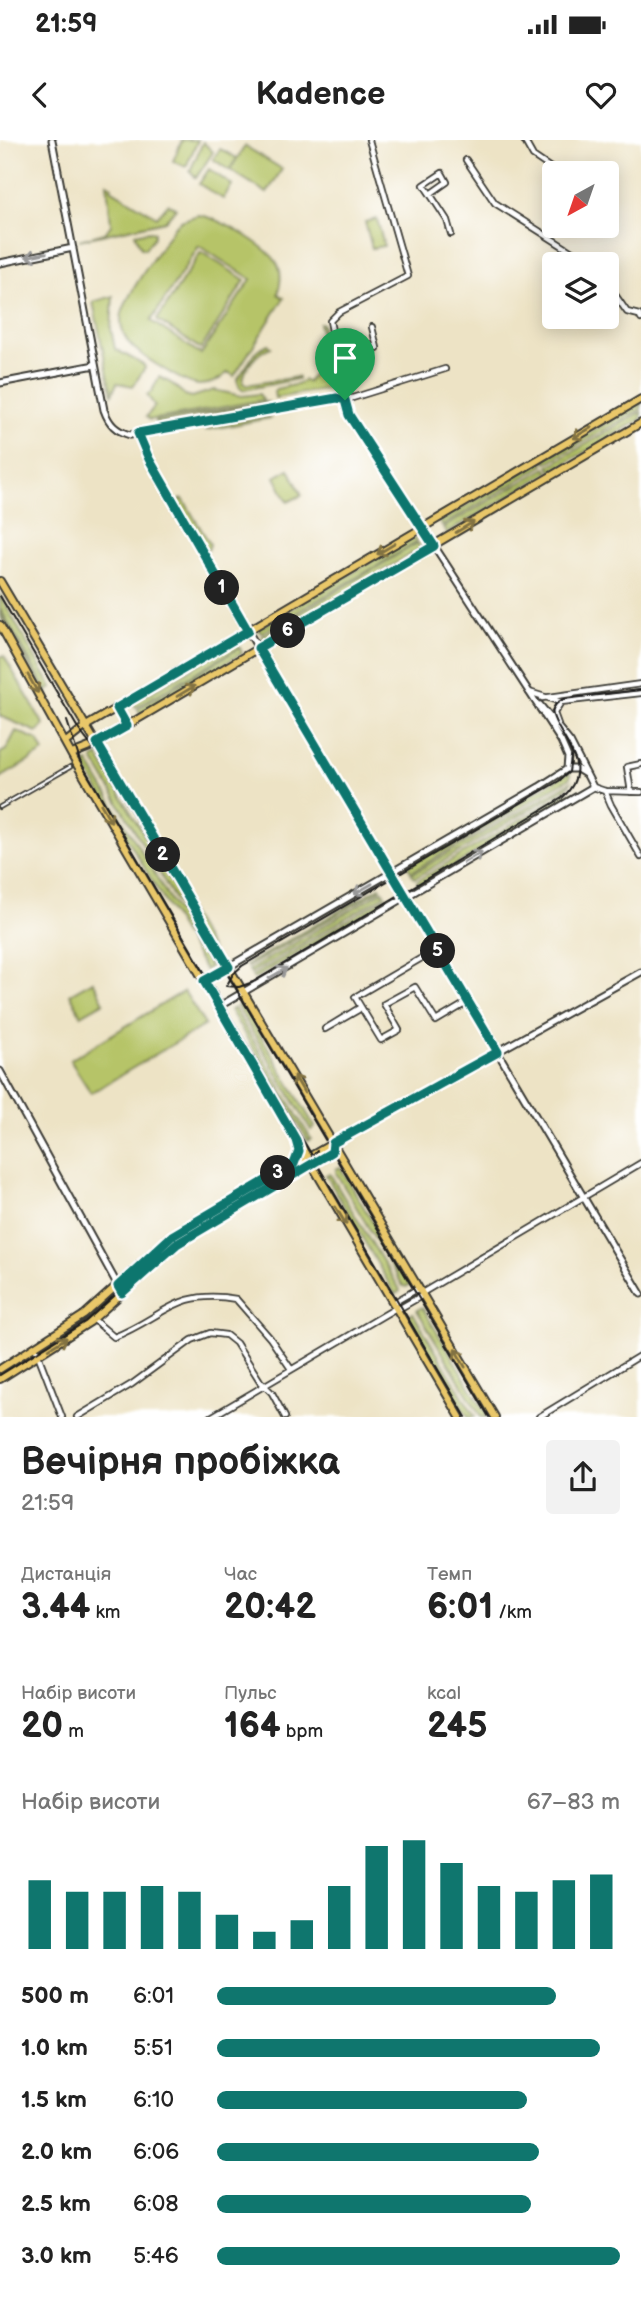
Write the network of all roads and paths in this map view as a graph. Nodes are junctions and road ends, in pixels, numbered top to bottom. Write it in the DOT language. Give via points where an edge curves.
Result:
graph roads {
  1 [pos="52,140"];
  2 [pos="369,140"];
  3 [pos="524,140"];
  4 [pos="466,160"];
  5 [pos="542,162"];
  6 [pos="430,194"];
  7 [pos="451,233"];
  8 [pos="73,248"];
  9 [pos="572,252"];
  10 [pos="0,263"];
  11 [pos="619,300"];
  12 [pos="641,319"];
  13 [pos="372,327"];
  14 [pos="377,348"];
  15 [pos="95,365"];
  16 [pos="445,369"];
  17 [pos="0,383"];
  18 [pos="641,399"];
  19 [pos="345,400"];
  20 [pos="641,423"];
  21 [pos="138,433"];
  22 [pos="422,528"];
  23 [pos="434,546"];
  24 [pos="0,581"];
  25 [pos="0,625"];
  26 [pos="248,631"];
  27 [pos="258,648"];
  28 [pos="641,684"];
  29 [pos="529,692"];
  30 [pos="641,692"];
  31 [pos="542,698"];
  32 [pos="534,699"];
  33 [pos="561,702"];
  34 [pos="117,708"];
  35 [pos="558,725"];
  36 [pos="86,726"];
  37 [pos="127,726"];
  38 [pos="66,742"];
  39 [pos="97,743"];
  40 [pos="72,754"];
  41 [pos="641,764"];
  42 [pos="70,767"];
  43 [pos="568,768"];
  44 [pos="588,776"];
  45 [pos="593,787"];
  46 [pos="605,791"];
  47 [pos="631,792"];
  48 [pos="641,792"];
  49 [pos="0,807"];
  50 [pos="641,857"];
  51 [pos="391,873"];
  52 [pos="406,897"];
  53 [pos="436,949"];
  54 [pos="229,967"];
  55 [pos="641,972"];
  56 [pos="204,981"];
  57 [pos="244,992"];
  58 [pos="468,1002"];
  59 [pos="218,1007"];
  60 [pos="359,1008"];
  61 [pos="498,1052"];
  62 [pos="0,1071"];
  63 [pos="296,1140"];
  64 [pos="333,1143"];
  65 [pos="306,1157"];
  66 [pos="641,1163"];
  67 [pos="294,1164"];
  68 [pos="311,1165"];
  69 [pos="299,1172"];
  70 [pos="319,1178"];
  71 [pos="583,1198"];
  72 [pos="118,1286"];
  73 [pos="421,1292"];
  74 [pos="122,1293"];
  75 [pos="641,1294"];
  76 [pos="395,1307"];
  77 [pos="93,1320"];
  78 [pos="35,1347"];
  79 [pos="641,1355"];
  80 [pos="38,1356"];
  81 [pos="0,1369"];
  82 [pos="291,1369"];
  83 [pos="0,1379"];
  84 [pos="264,1385"];
  85 [pos="62,1417"];
  86 [pos="77,1417"];
  87 [pos="211,1417"];
  88 [pos="285,1417"];
  89 [pos="460,1417"];
  90 [pos="495,1417"];
  91 [pos="539,1417"];
  1 -- 8 [label="street"];
  2 -- 19 [label="street" via="408,276 330,321"];
  3 -- 5 [label="street"];
  4 -- 9 [label="street" via="495,203"];
  6 -- 6 [label="street" via="447,183 442,173 424,185"];
  6 -- 7 [label="street"];
  8 -- 10 [label="street, one-way"];
  8 -- 15 [label="street"];
  11 -- 12 [label="street" via="627,312"];
  13 -- 14 [label="street"];
  15 -- 17 [label="street"];
  15 -- 21 [label="street" via="107,418 117,430"];
  16 -- 19 [label="street"];
  18 -- 22 [label="main road, one-way"];
  19 -- 21 [label="street"];
  19 -- 22 [label="street" via="349,415"];
  23 -- 20 [label="main road, one-way"];
  21 -- 26 [label="street"];
  22 -- 23 [label="street"];
  22 -- 26 [label="main road, one-way"];
  23 -- 27 [label="main road"];
  23 -- 29 [label="street"];
  24 -- 36 [label="main road"];
  25 -- 38 [label="main road, one-way"];
  26 -- 27 [label="street"];
  26 -- 34 [label="main road"];
  37 -- 27 [label="main road, one-way"];
  27 -- 51 [label="street"];
  28 -- 31 [label="street"];
  29 -- 31 [label="street"];
  29 -- 32 [label="street"];
  30 -- 33 [label="street"];
  31 -- 33 [label="street"];
  32 -- 35 [label="street"];
  32 -- 43 [label="street" via="565,749"];
  33 -- 35 [label="street" via="554,713"];
  34 -- 36 [label="main road"];
  34 -- 37 [label="main road"];
  35 -- 44 [label="street"];
  36 -- 38 [label="main road"];
  36 -- 39 [label="main road"];
  37 -- 39 [label="main road"];
  38 -- 40 [label="main road"];
  39 -- 40 [label="main road"];
  39 -- 54 [label="main road"];
  40 -- 56 [label="main road, one-way"];
  41 -- 47 [label="street" via="627,767"];
  42 -- 49 [label="street"];
  43 -- 44 [label="street"];
  43 -- 51 [label="street"];
  44 -- 45 [label="street"];
  45 -- 46 [label="street"];
  52 -- 45 [label="street, one-way"];
  46 -- 47 [label="street"];
  46 -- 50 [label="street"];
  47 -- 48 [label="street"];
  51 -- 52 [label="street"];
  51 -- 54 [label="street, one-way"];
  52 -- 53 [label="street"];
  57 -- 52 [label="street, one-way"];
  53 -- 58 [label="street"];
  53 -- 60 [label="street" via="355,997"];
  54 -- 56 [label="street"];
  54 -- 57 [label="main road"];
  55 -- 61 [label="street"];
  56 -- 59 [label="main road"];
  57 -- 59 [label="street"];
  64 -- 57 [label="main road, one-way"];
  58 -- 60 [label="street" via="436,1021 415,987 384,1004 399,1030 381,1040"];
  58 -- 61 [label="street"];
  59 -- 63 [label="main road"];
  60 -- 60 [label="street" via="352,1013 343,1018 325,1029"];
  61 -- 64 [label="street"];
  61 -- 71 [label="street"];
  62 -- 72 [label="street"];
  63 -- 65 [label="main road"];
  63 -- 67 [label="main road" via="299,1151"];
  64 -- 65 [label="main road"];
  64 -- 68 [label="main road" via="332,1152"];
  64 -- 73 [label="main road"];
  65 -- 67 [label="main road"];
  65 -- 68 [label="main road"];
  66 -- 71 [label="street"];
  67 -- 72 [label="main road" via="172,1236"];
  68 -- 69 [label="main road"];
  68 -- 70 [label="main road"];
  69 -- 70 [label="main road"];
  69 -- 74 [label="main road" via="177,1244"];
  70 -- 76 [label="main road, one-way"];
  71 -- 73 [label="street"];
  71 -- 75 [label="street"];
  72 -- 74 [label="street"];
  72 -- 78 [label="main road"];
  73 -- 76 [label="street"];
  90 -- 73 [label="main road, one-way"];
  74 -- 77 [label="main road"];
  76 -- 82 [label="street"];
  76 -- 89 [label="main road"];
  80 -- 77 [label="main road, one-way"];
  77 -- 82 [label="street" via="114,1337 182,1300 236,1299"];
  78 -- 80 [label="street"];
  78 -- 81 [label="main road"];
  79 -- 91 [label="street"];
  80 -- 83 [label="main road"];
  80 -- 85 [label="street"];
  82 -- 84 [label="street"];
  84 -- 86 [label="street" via="232,1339 210,1333 192,1340"];
  84 -- 87 [label="street"];
  84 -- 88 [label="street"];
}
